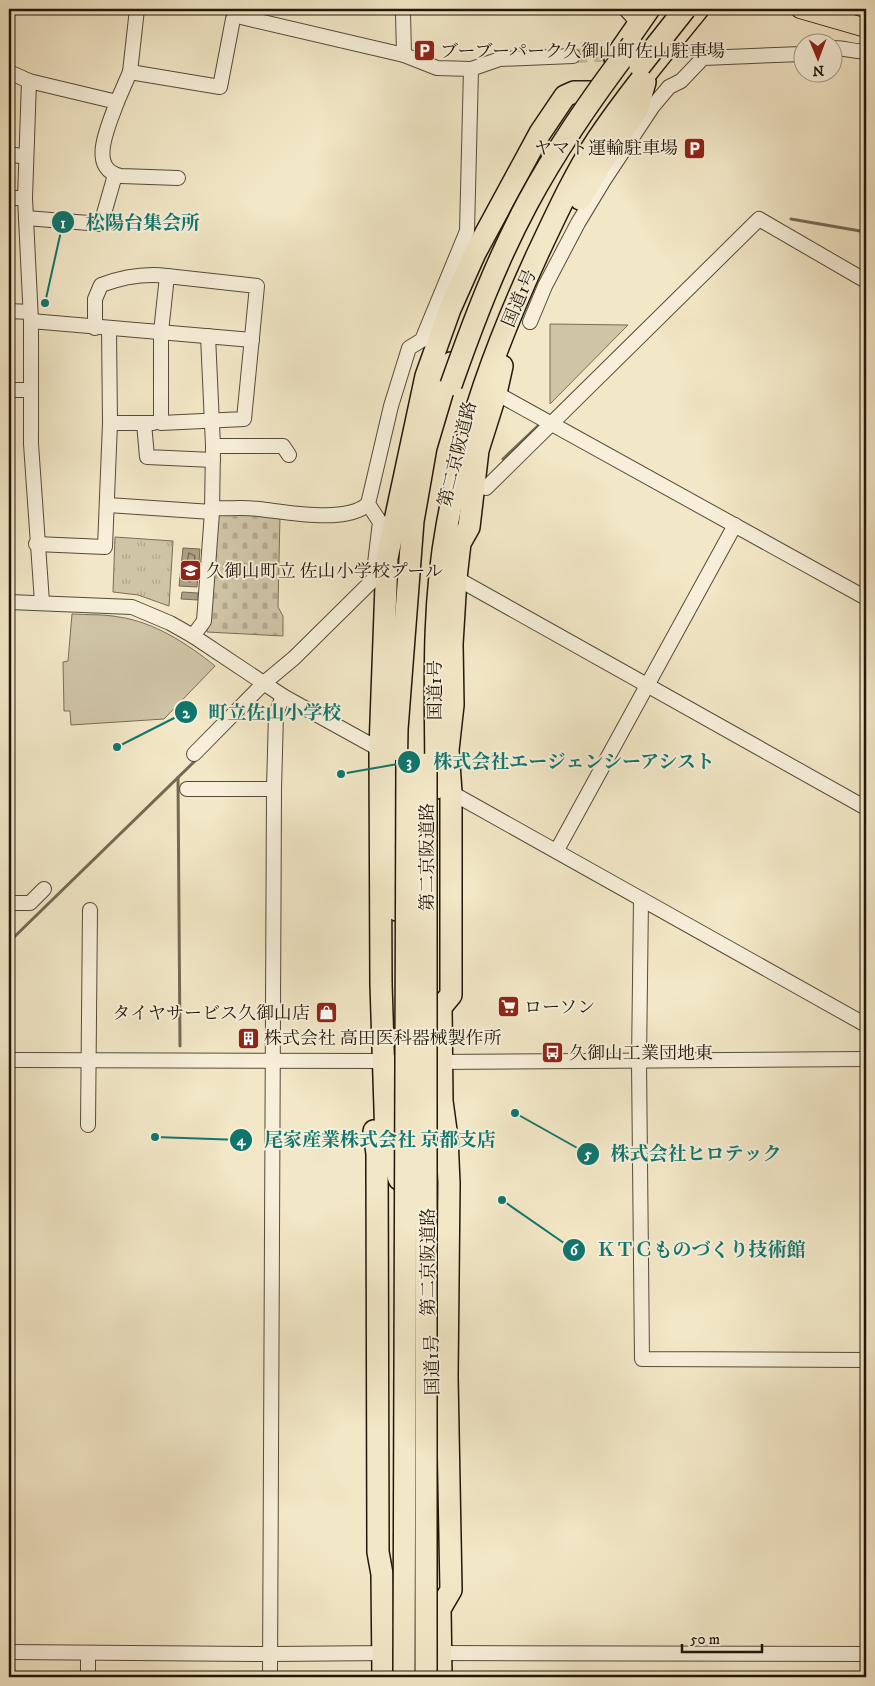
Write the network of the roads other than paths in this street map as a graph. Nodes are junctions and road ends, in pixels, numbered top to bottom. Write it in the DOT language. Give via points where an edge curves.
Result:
graph roads {
  1 [pos="138,9"];
  2 [pos="400,9"];
  3 [pos="660,9"];
  4 [pos="685,9"];
  5 [pos="698,9"];
  6 [pos="800,9"];
  7 [pos="237,12"];
  8 [pos="639,13"];
  9 [pos="866,28"];
  10 [pos="842,47"];
  11 [pos="792,48"];
  12 [pos="703,52"];
  13 [pos="862,52"];
  14 [pos="842,53"];
  15 [pos="792,54"];
  16 [pos="404,55"];
  17 [pos="570,59"];
  18 [pos="476,67"];
  19 [pos="649,70"];
  20 [pos="9,72"];
  21 [pos="130,72"];
  22 [pos="29,80"];
  23 [pos="591,92"];
  24 [pos="117,102"];
  25 [pos="644,110"];
  26 [pos="618,138"];
  27 [pos="592,149"];
  28 [pos="9,154"];
  29 [pos="26,157"];
  30 [pos="115,175"];
  31 [pos="178,178"];
  32 [pos="9,198"];
  33 [pos="25,198"];
  34 [pos="26,218"];
  35 [pos="167,276"];
  36 [pos="866,281"];
  37 [pos="9,311"];
  38 [pos="31,317"];
  39 [pos="530,322"];
  40 [pos="95,328"];
  41 [pos="109,328"];
  42 [pos="161,332"];
  43 [pos="208,336"];
  44 [pos="252,340"];
  45 [pos="9,390"];
  46 [pos="30,390"];
  47 [pos="496,393"];
  48 [pos="474,411"];
  49 [pos="161,422"];
  50 [pos="212,422"];
  51 [pos="110,423"];
  52 [pos="144,423"];
  53 [pos="552,424"];
  54 [pos="213,453"];
  55 [pos="289,455"];
  56 [pos="486,488"];
  57 [pos="368,504"];
  58 [pos="108,505"];
  59 [pos="212,510"];
  60 [pos="734,525"];
  61 [pos="460,543"];
  62 [pos="36,544"];
  63 [pos="456,578"];
  64 [pos="866,598"];
  65 [pos="9,602"];
  66 [pos="42,602"];
  67 [pos="404,609"];
  68 [pos="383,633"];
  69 [pos="193,636"];
  70 [pos="434,660"];
  71 [pos="264,683"];
  72 [pos="647,685"];
  73 [pos="283,696"];
  74 [pos="448,750"];
  75 [pos="194,754"];
  76 [pos="388,755"];
  77 [pos="443,788"];
  78 [pos="187,789"];
  79 [pos="274,789"];
  80 [pos="866,808"];
  81 [pos="556,850"];
  82 [pos="44,889"];
  83 [pos="641,899"];
  84 [pos="9,903"];
  85 [pos="90,910"];
  86 [pos="435,957"];
  87 [pos="398,961"];
  88 [pos="381,984"];
  89 [pos="442,1007"];
  90 [pos="866,1025"];
  91 [pos="866,1059"];
  92 [pos="9,1060"];
  93 [pos="89,1060"];
  94 [pos="272,1060"];
  95 [pos="391,1061"];
  96 [pos="436,1062"];
  97 [pos="639,1062"];
  98 [pos="384,1107"];
  99 [pos="88,1125"];
  100 [pos="446,1138"];
  101 [pos="430,1164"];
  102 [pos="399,1178"];
  103 [pos="866,1360"];
  104 [pos="399,1552"];
  105 [pos="435,1573"];
  106 [pos="382,1574"];
  107 [pos="440,1609"];
  108 [pos="9,1652"];
  109 [pos="88,1653"];
  110 [pos="391,1653"];
  111 [pos="435,1653"];
  112 [pos="270,1654"];
  113 [pos="866,1654"];
  114 [pos="88,1677"];
  115 [pos="270,1677"];
  116 [pos="383,1677"];
  117 [pos="399,1677"];
  118 [pos="404,1677"];
  119 [pos="426,1677"];
  120 [pos="431,1677"];
  121 [pos="441,1677"];
  1 -- 21 [label="street"];
  2 -- 16 [label="street" via="403,13"];
  3 -- 118 [label="highway, 第二京阪道路, bridge" via="593,96 560,147 500,258 451,385 424,502 411,625 407,760"];
  4 -- 119 [label="highway, 第二京阪道路, bridge" via="609,110 574,162 540,223 485,352 463,420 442,516 429,637 426,754"];
  5 -- 19 [label="highway, 国道1号"];
  6 -- 9 [label="main road"];
  7 -- 16 [label="street"];
  7 -- 21 [label="street" via="220,87"];
  8 -- 23 [label="highway, 国道1号"];
  10 -- 13 [label="street"];
  11 -- 12 [label="street"];
  13 -- 14 [label="street"];
  15 -- 25 [label="street" via="703,58 681,81 669,87"];
  16 -- 18 [label="street" via="438,68"];
  17 -- 18 [label="street" via="500,59"];
  18 -- 57 [label="street" via="467,231 422,340 409,348 391,406"];
  19 -- 25 [label="highway"];
  19 -- 27 [label="highway, 国道1号"];
  20 -- 22 [label="street"];
  21 -- 24 [label="street"];
  22 -- 24 [label="street"];
  22 -- 29 [label="street"];
  23 -- 67 [label="highway, 国道1号" via="518,205 449,367 426,447 413,522"];
  23 -- 68 [label="highway" via="574,92 565,96 540,133 475,253 450,309 426,376 400,494 387,558"];
  24 -- 30 [label="street" via="101,156"];
  25 -- 26 [label="highway"];
  25 -- 39 [label="street" via="578,222"];
  26 -- 27 [label="street" via="599,143"];
  26 -- 47 [label="highway" via="573,211 540,274 513,332"];
  27 -- 48 [label="highway, 国道1号" via="534,262"];
  28 -- 29 [label="street"];
  29 -- 33 [label="street"];
  30 -- 31 [label="street"];
  30 -- 34 [label="street" via="101,224"];
  32 -- 33 [label="street"];
  33 -- 34 [label="street"];
  34 -- 38 [label="street"];
  35 -- 40 [label="street" via="149,274 101,285 95,299"];
  35 -- 42 [label="street"];
  35 -- 44 [label="street" via="257,286"];
  36 -- 53 [label="street" via="759,219"];
  37 -- 38 [label="street"];
  38 -- 40 [label="street"];
  38 -- 46 [label="street"];
  40 -- 41 [label="street"];
  41 -- 42 [label="street"];
  41 -- 51 [label="street"];
  42 -- 43 [label="street"];
  42 -- 49 [label="street"];
  43 -- 44 [label="street"];
  43 -- 50 [label="street"];
  44 -- 50 [label="street" via="244,419"];
  45 -- 46 [label="street"];
  46 -- 62 [label="street"];
  47 -- 53 [label="street"];
  47 -- 61 [label="highway" via="478,450 469,527"];
  48 -- 61 [label="highway" via="465,465 468,491"];
  48 -- 70 [label="highway, 国道1号" via="446,527"];
  49 -- 50 [label="street"];
  49 -- 52 [label="street"];
  50 -- 54 [label="street"];
  51 -- 52 [label="street"];
  51 -- 58 [label="street"];
  52 -- 54 [label="street" via="147,457"];
  53 -- 56 [label="street"];
  53 -- 60 [label="street"];
  54 -- 55 [label="street" via="283,446"];
  54 -- 59 [label="street"];
  57 -- 59 [label="street" via="360,511 331,514"];
  57 -- 71 [label="street" via="380,522 373,580"];
  58 -- 59 [label="street"];
  58 -- 62 [label="street" via="106,547"];
  59 -- 69 [label="street" via="204,621"];
  60 -- 64 [label="street"];
  60 -- 72 [label="street"];
  61 -- 63 [label="highway"];
  62 -- 66 [label="street"];
  63 -- 72 [label="street"];
  63 -- 74 [label="highway" via="453,705"];
  65 -- 66 [label="street"];
  66 -- 69 [label="street" via="132,607"];
  67 -- 68 [label="highway"];
  67 -- 76 [label="highway, 国道1号"];
  68 -- 76 [label="highway"];
  69 -- 71 [label="street"];
  70 -- 74 [label="highway" via="444,700"];
  70 -- 77 [label="highway, 国道1号"];
  71 -- 73 [label="street"];
  71 -- 75 [label="street"];
  72 -- 80 [label="street"];
  72 -- 81 [label="street"];
  73 -- 76 [label="street"];
  73 -- 79 [label="street" via="276,714"];
  74 -- 77 [label="highway"];
  76 -- 77 [label="street"];
  76 -- 87 [label="highway, 国道1号" via="395,847"];
  76 -- 88 [label="highway"];
  77 -- 81 [label="street"];
  77 -- 86 [label="highway, 国道1号"];
  77 -- 89 [label="highway" via="451,995"];
  78 -- 79 [label="street"];
  79 -- 94 [label="street"];
  81 -- 83 [label="street"];
  82 -- 84 [label="street" via="30,903"];
  83 -- 90 [label="street"];
  83 -- 97 [label="street"];
  85 -- 93 [label="street"];
  86 -- 89 [label="highway"];
  86 -- 96 [label="highway, 国道1号"];
  87 -- 88 [label="highway"];
  87 -- 95 [label="highway, 国道1号"];
  88 -- 95 [label="highway"];
  89 -- 96 [label="highway"];
  91 -- 97 [label="street"];
  92 -- 93 [label="street"];
  93 -- 94 [label="street"];
  93 -- 99 [label="street"];
  94 -- 95 [label="street"];
  94 -- 112 [label="street"];
  95 -- 96 [label="street"];
  95 -- 98 [label="highway"];
  95 -- 102 [label="highway, 国道1号"];
  96 -- 97 [label="street"];
  96 -- 100 [label="highway"];
  96 -- 101 [label="highway, 国道1号"];
  97 -- 103 [label="street" via="642,1359"];
  98 -- 102 [label="highway" via="386,1140"];
  98 -- 106 [label="highway" via="375,1120 374,1137 377,1154 378,1552"];
  100 -- 101 [label="highway"];
  100 -- 107 [label="highway" via="451,1590"];
  101 -- 105 [label="highway, 国道1号"];
  102 -- 104 [label="highway, 国道1号"];
  104 -- 106 [label="highway"];
  104 -- 110 [label="highway, 国道1号"];
  105 -- 107 [label="highway"];
  105 -- 111 [label="highway, 国道1号"];
  106 -- 110 [label="highway"];
  107 -- 111 [label="highway"];
  108 -- 109 [label="street"];
  109 -- 112 [label="street"];
  109 -- 114 [label="street"];
  110 -- 111 [label="street"];
  110 -- 112 [label="street"];
  110 -- 116 [label="highway"];
  110 -- 117 [label="highway, 国道1号"];
  111 -- 113 [label="street"];
  111 -- 120 [label="highway, 国道1号"];
  111 -- 121 [label="highway"];
  112 -- 115 [label="street"];
}
